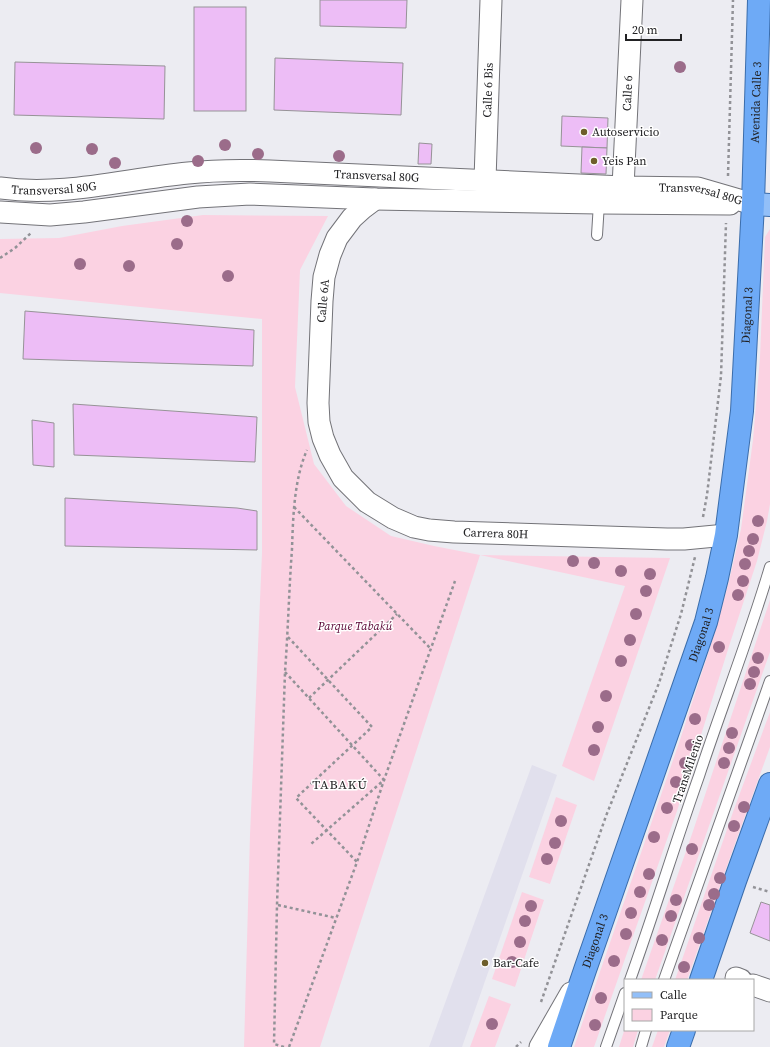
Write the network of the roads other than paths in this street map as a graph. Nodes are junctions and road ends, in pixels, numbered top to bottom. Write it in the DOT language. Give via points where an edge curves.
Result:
graph roads {
  1 [pos="491,0"];
  2 [pos="632,0"];
  3 [pos="759,0"];
  4 [pos="485,180"];
  5 [pos="623,187"];
  6 [pos="0,188"];
  7 [pos="375,199"];
  8 [pos="599,203"];
  9 [pos="762,204"];
  10 [pos="0,212"];
  11 [pos="597,235"];
  12 [pos="319,422"];
  13 [pos="726,535"];
  14 [pos="770,567"];
  15 [pos="770,682"];
  16 [pos="770,784"];
  17 [pos="585,970"];
  18 [pos="630,979"];
  19 [pos="664,979"];
  20 [pos="701,979"];
  21 [pos="754,985"];
  22 [pos="770,991"];
  23 [pos="624,996"];
  24 [pos="646,1031"];
  25 [pos="684,1031"];
  26 [pos="540,1047"];
  27 [pos="560,1047"];
  28 [pos="606,1047"];
  29 [pos="641,1047"];
  30 [pos="678,1047"];
  1 -- 4 [label="street, Calle 6 Bis"];
  2 -- 5 [label="street, Calle 6"];
  3 -- 9 [label="highway, Avenida Calle 3"];
  4 -- 5 [label="street, Transversal 80G"];
  4 -- 6 [label="street, Transversal 80G" via="245,170 187,173 73,189"];
  5 -- 9 [label="street, Transversal 80G" via="698,188"];
  7 -- 8 [label="street, Transversal 80G"];
  7 -- 10 [label="street, Transversal 80G" via="217,195 84,212"];
  7 -- 12 [label="street, Calle 6A" via="352,218 337,238 324,277"];
  8 -- 9 [label="street, Transversal 80G"];
  8 -- 11 [label="lane"];
  9 -- 13 [label="highway, Diagonal 3" via="742,411"];
  12 -- 13 [label="street, Carrera 80H" via="330,455 343,478 367,502 414,527 454,532 659,539"];
  13 -- 17 [label="highway, Diagonal 3" via="706,622"];
  14 -- 18 [label="lane, TransMilenio"];
  15 -- 19 [label="lane"];
  16 -- 20 [label="highway"];
  17 -- 26 [label="street"];
  17 -- 27 [label="highway, Diagonal 3"];
  21 -- 22 [label="street"];
  23 -- 28 [label="lane"];
  24 -- 29 [label="lane"];
  25 -- 30 [label="highway"];
}
